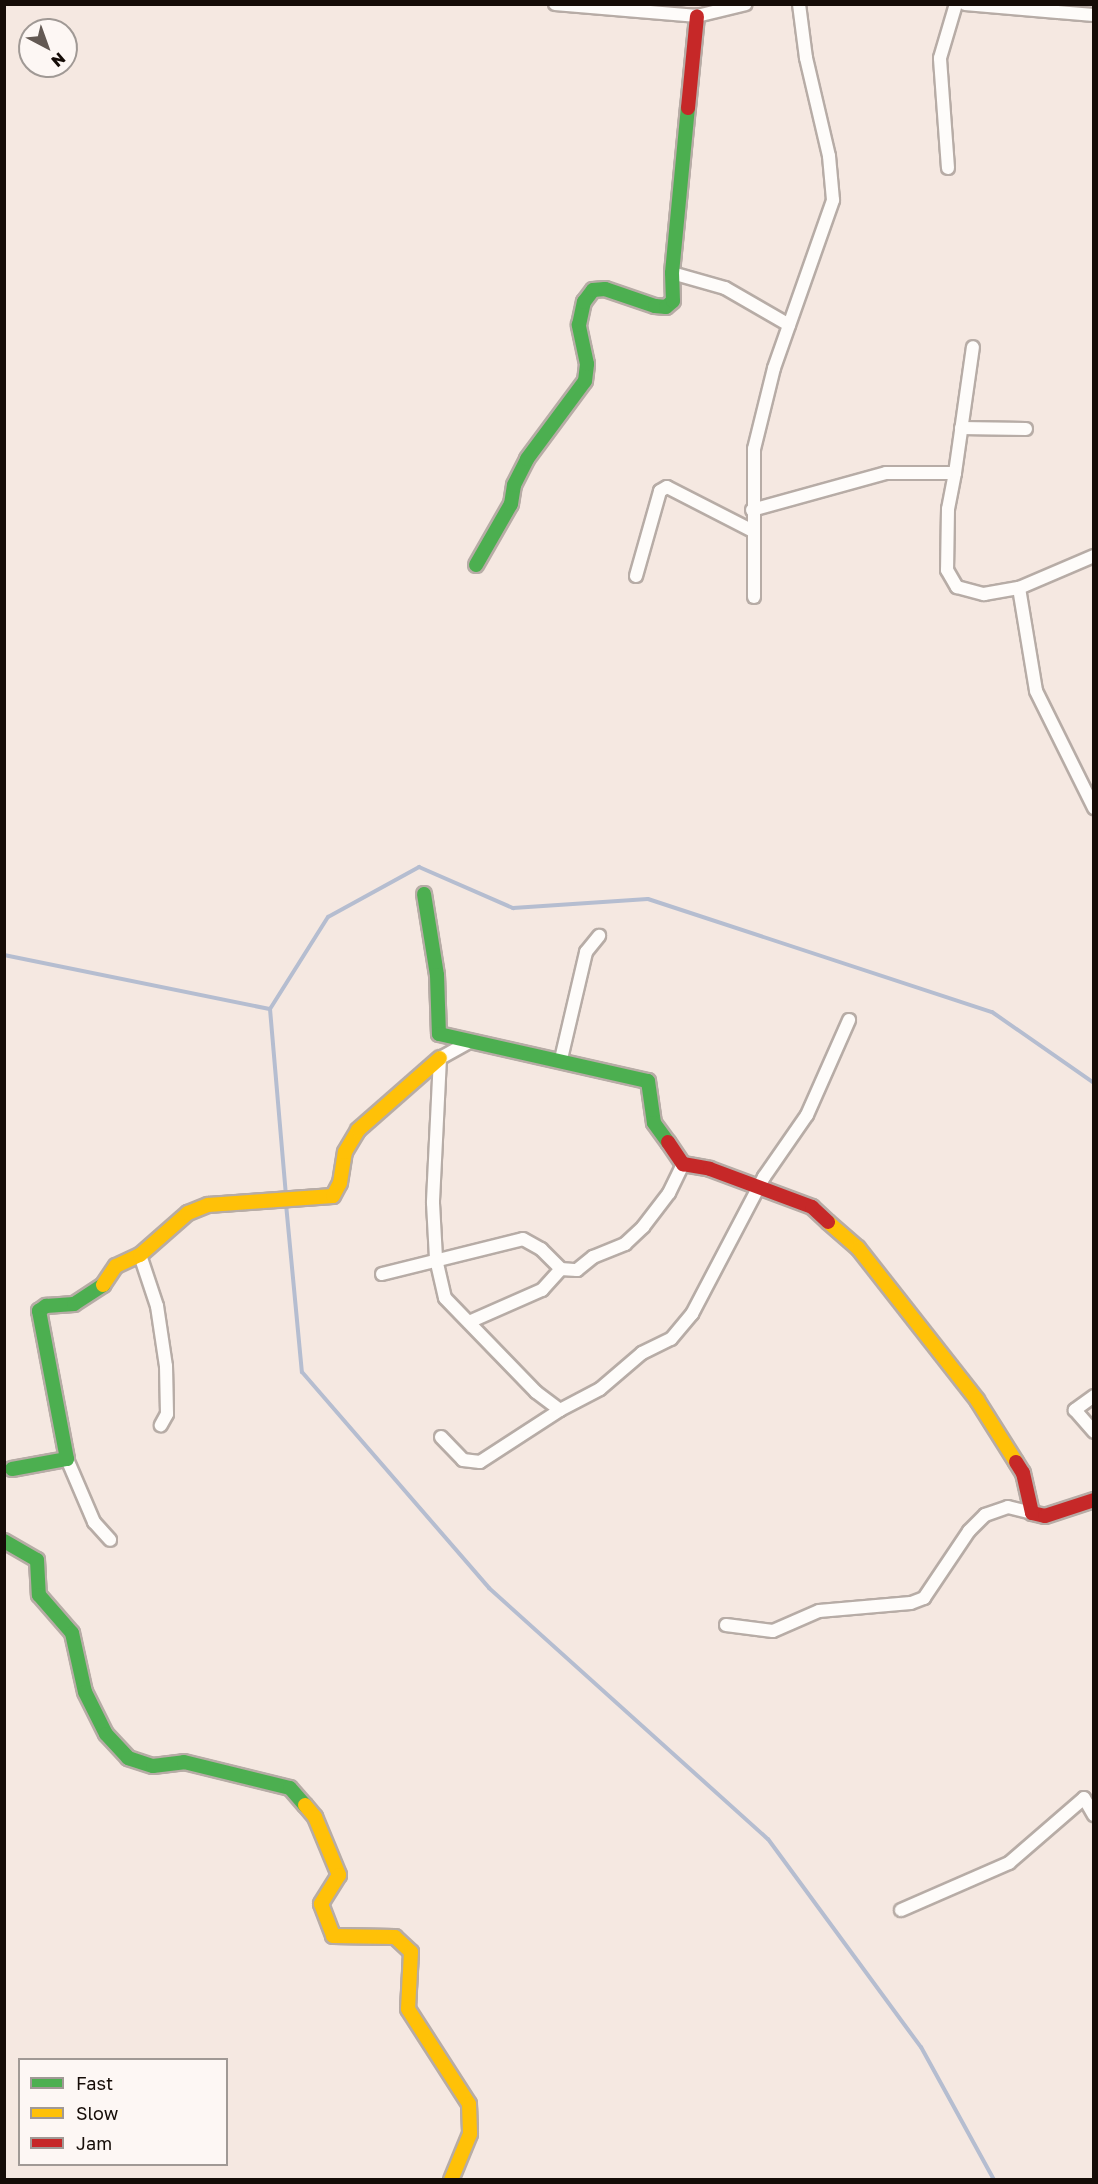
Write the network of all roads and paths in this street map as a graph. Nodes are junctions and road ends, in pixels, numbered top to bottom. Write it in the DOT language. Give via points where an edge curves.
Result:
graph roads {
  1 [pos="746,4"];
  2 [pos="799,4"];
  3 [pos="956,4"];
  4 [pos="965,4"];
  5 [pos="560,6"];
  6 [pos="1094,15"];
  7 [pos="697,16"];
  8 [pos="948,168"];
  9 [pos="672,273"];
  10 [pos="789,325"];
  11 [pos="973,347"];
  12 [pos="962,428"];
  13 [pos="1026,429"];
  14 [pos="955,472"];
  15 [pos="752,510"];
  16 [pos="751,530"];
  17 [pos="1094,556"];
  18 [pos="476,565"];
  19 [pos="636,576"];
  20 [pos="1019,588"];
  21 [pos="754,597"];
  22 [pos="1094,808"];
  23 [pos="424,894"];
  24 [pos="599,936"];
  25 [pos="849,1020"];
  26 [pos="471,1041"];
  27 [pos="440,1058"];
  28 [pos="561,1059"];
  29 [pos="683,1164"];
  30 [pos="759,1186"];
  31 [pos="140,1255"];
  32 [pos="436,1259"];
  33 [pos="561,1269"];
  34 [pos="382,1274"];
  35 [pos="469,1322"];
  36 [pos="1094,1396"];
  37 [pos="560,1410"];
  38 [pos="161,1425"];
  39 [pos="1094,1432"];
  40 [pos="441,1437"];
  41 [pos="67,1459"];
  42 [pos="12,1469"];
  43 [pos="1094,1500"];
  44 [pos="1032,1513"];
  45 [pos="110,1540"];
  46 [pos="4,1541"];
  47 [pos="726,1625"];
  48 [pos="1094,1788"];
  49 [pos="1084,1798"];
  50 [pos="1094,1815"];
  51 [pos="901,1910"];
  52 [pos="451,2180"];
  1 -- 7 [label="street"];
  2 -- 10 [label="street" via="806,58 829,156 833,200"];
  3 -- 8 [label="street" via="940,58"];
  4 -- 6 [label="street"];
  5 -- 7 [label="street"];
  7 -- 9 [label="street"];
  9 -- 10 [label="street" via="725,288"];
  9 -- 18 [label="street" via="673,301 666,307 605,289 593,290 584,302 579,325 587,364 585,381 527,459 506,513"];
  10 -- 15 [label="street" via="754,449"];
  11 -- 12 [label="street"];
  12 -- 13 [label="street"];
  12 -- 14 [label="street"];
  14 -- 15 [label="street" via="886,472"];
  14 -- 20 [label="street" via="948,509 947,570 951,579 957,587 984,594"];
  15 -- 16 [label="street"];
  16 -- 19 [label="street" via="667,487 660,490"];
  16 -- 21 [label="street"];
  17 -- 20 [label="street"];
  20 -- 22 [label="street" via="1036,691"];
  23 -- 26 [label="street" via="437,975 439,1034"];
  24 -- 28 [label="street" via="586,952"];
  25 -- 30 [label="street" via="807,1115"];
  26 -- 27 [label="street"];
  26 -- 28 [label="street"];
  27 -- 31 [label="street" via="357,1130 345,1152 340,1182 333,1196 208,1205 188,1213"];
  27 -- 32 [label="street" via="433,1203"];
  28 -- 29 [label="street" via="648,1081 654,1123"];
  29 -- 30 [label="street"];
  29 -- 33 [label="street" via="669,1193 625,1244 592,1257 577,1270"];
  30 -- 37 [label="street" via="692,1314 671,1339 642,1353 600,1389"];
  30 -- 44 [label="street" via="812,1207 858,1248 977,1400 1023,1473"];
  31 -- 38 [label="street" via="157,1306 166,1366 167,1414"];
  31 -- 41 [label="street" via="116,1266 101,1288 74,1304 46,1306 39,1311"];
  32 -- 33 [label="street" via="523,1239 541,1249"];
  32 -- 34 [label="street"];
  32 -- 35 [label="street" via="446,1298"];
  33 -- 35 [label="street" via="542,1290"];
  35 -- 37 [label="street" via="536,1392"];
  36 -- 39 [label="street" via="1075,1410"];
  37 -- 40 [label="street" via="480,1462 463,1460"];
  41 -- 42 [label="street"];
  41 -- 45 [label="street" via="94,1522"];
  43 -- 44 [label="street" via="1064,1512"];
  44 -- 47 [label="street" via="1008,1507 985,1515 969,1531 924,1598 911,1604 819,1611 773,1631"];
  46 -- 52 [label="street" via="37,1560 39,1595 72,1633 85,1692 106,1734 128,1758 153,1766 184,1762 290,1788 315,1818 339,1875 321,1904 333,1936 395,1937 411,1952 408,2009 469,2104 470,2134"];
  48 -- 49 [label="street"];
  49 -- 50 [label="street"];
  49 -- 51 [label="street" via="1009,1863"];
}
